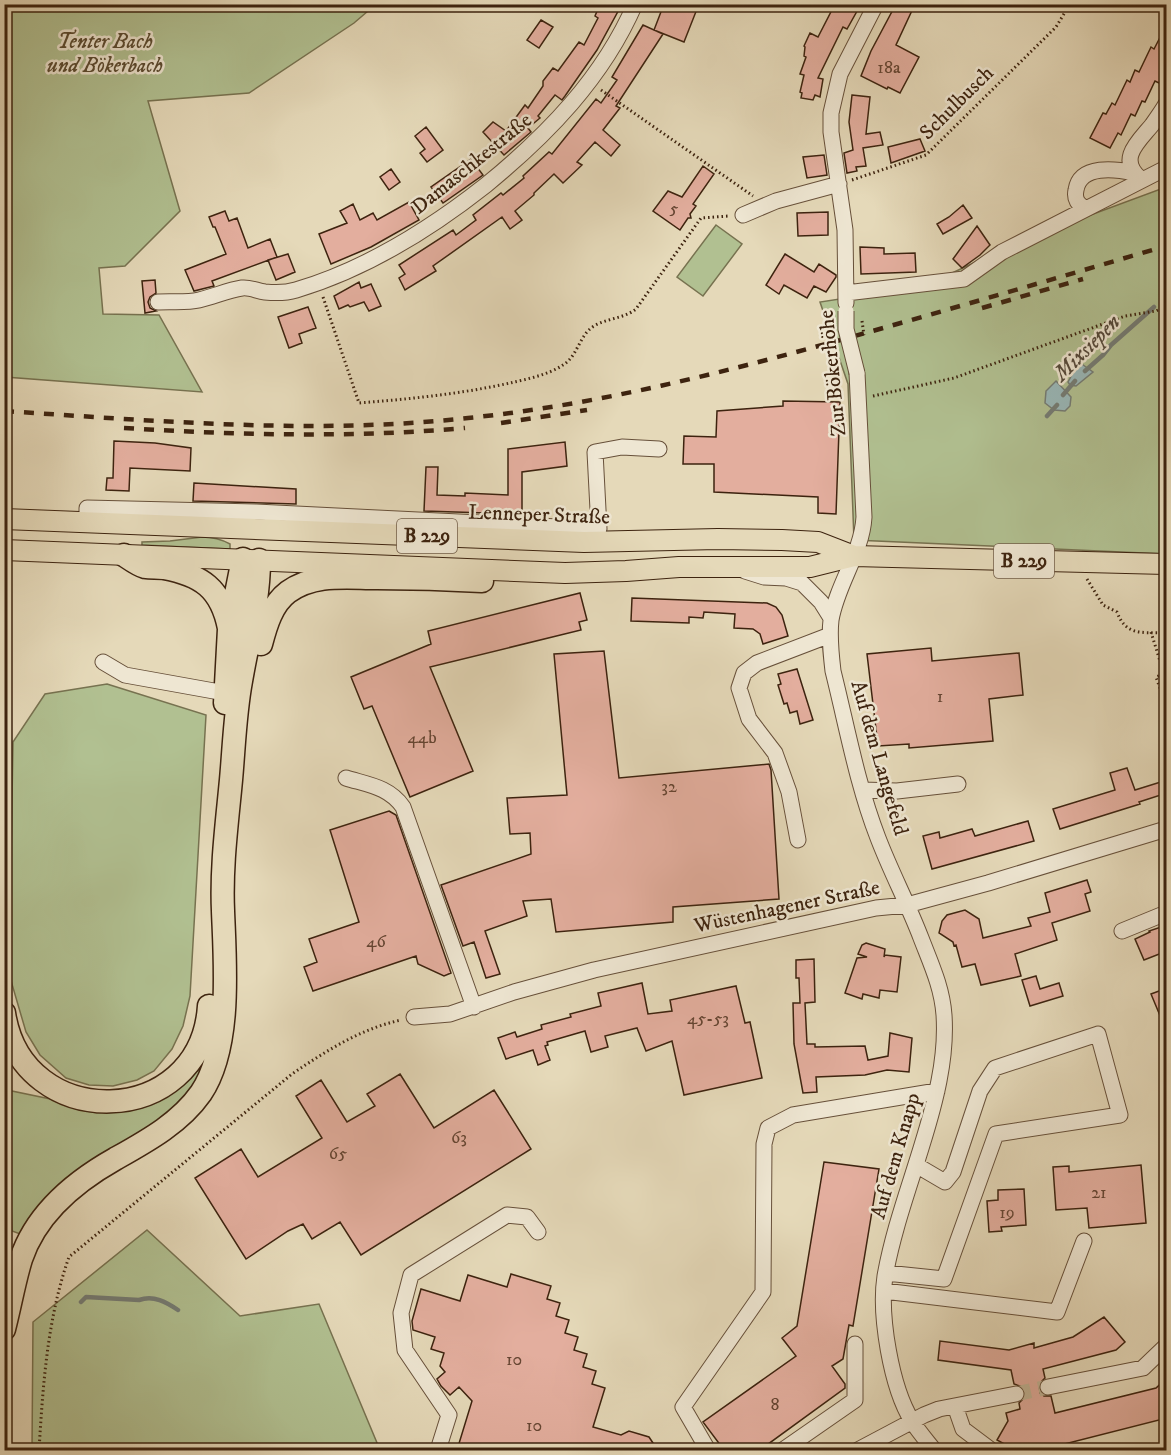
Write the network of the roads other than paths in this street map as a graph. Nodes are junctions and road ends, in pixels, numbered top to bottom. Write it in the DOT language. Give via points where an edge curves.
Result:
graph roads {
  1 [pos="635,4"];
  2 [pos="876,4"];
  3 [pos="1167,104"];
  4 [pos="1167,168"];
  5 [pos="1138,176"];
  6 [pos="839,184"];
  7 [pos="1086,209"];
  8 [pos="742,215"];
  9 [pos="846,293"];
  10 [pos="158,302"];
  11 [pos="659,449"];
  12 [pos="4,519"];
  13 [pos="87,522"];
  14 [pos="254,529"];
  15 [pos="4,550"];
  16 [pos="124,555"];
  17 [pos="854,556"];
  18 [pos="251,560"];
  19 [pos="1167,564"];
  20 [pos="732,566"];
  21 [pos="504,570"];
  22 [pos="482,581"];
  23 [pos="831,618"];
  24 [pos="229,629"];
  25 [pos="830,636"];
  26 [pos="103,662"];
  27 [pos="233,688"];
  28 [pos="346,778"];
  29 [pos="958,784"];
  30 [pos="862,790"];
  31 [pos="1167,830"];
  32 [pos="798,840"];
  33 [pos="907,905"];
  34 [pos="1167,913"];
  35 [pos="1122,931"];
  36 [pos="474,1007"];
  37 [pos="4,1014"];
  38 [pos="414,1017"];
  39 [pos="937,1091"];
  40 [pos="916,1165"];
  41 [pos="538,1232"];
  42 [pos="1083,1241"];
  43 [pos="886,1273"];
  44 [pos="884,1291"];
  45 [pos="4,1329"];
  46 [pos="855,1344"];
  47 [pos="1167,1346"];
  48 [pos="1048,1387"];
  49 [pos="1016,1394"];
  50 [pos="955,1406"];
  51 [pos="911,1420"];
  52 [pos="438,1450"];
  53 [pos="708,1450"];
  54 [pos="783,1450"];
  55 [pos="858,1450"];
  56 [pos="934,1450"];
  57 [pos="991,1450"];
  1 -- 10 [label="street, Damaschkestraße" via="609,54 540,139 449,214 397,247 318,282 284,292 245,287 196,301"];
  2 -- 6 [label="street, Zur Bökerhöhe" via="843,68 833,101 831,132"];
  3 -- 5 [label="street" via="1132,148 1130,161"];
  4 -- 5 [label="street"];
  5 -- 7 [label="street"];
  5 -- 7 [label="street" via="1111,169 1085,175 1079,181 1075,199"];
  6 -- 8 [label="street"];
  6 -- 9 [label="street, Zur Bökerhöhe" via="845,230"];
  7 -- 9 [label="street" via="996,255 964,279"];
  9 -- 17 [label="street, Zur Bökerhöhe, bridge" via="846,329 857,374 864,517 863,533"];
  11 -- 13 [label="street" via="622,447 595,452 599,529 87,508"];
  12 -- 13 [label="main road, Lenneper Straße / B 229"];
  13 -- 14 [label="main road, Lenneper Straße / B 229"];
  14 -- 17 [label="main road, Lenneper Straße / B 229" via="584,542 782,540 818,542"];
  14 -- 18 [label="main road"];
  15 -- 16 [label="main road, Lenneper Straße / B 229"];
  16 -- 18 [label="main road, Lenneper Straße / B 229"];
  16 -- 24 [label="highway" via="143,567 186,572 200,579 215,594"];
  17 -- 19 [label="main road, Lenneper Straße / B 229"];
  17 -- 20 [label="main road, Lenneper Straße / B 229" via="810,567"];
  17 -- 23 [label="street, Auf dem Langefeld"];
  18 -- 21 [label="main road, Lenneper Straße / B 229"];
  18 -- 24 [label="highway"];
  18 -- 27 [label="highway" via="259,584"];
  20 -- 21 [label="main road, Lenneper Straße / B 229" via="603,572"];
  20 -- 23 [label="street" via="764,577 802,583"];
  21 -- 22 [label="main road"];
  22 -- 27 [label="highway" via="338,576 302,584 273,610 259,651"];
  23 -- 25 [label="street, Auf dem Langefeld"];
  24 -- 27 [label="highway"];
  25 -- 30 [label="street, Auf dem Langefeld" via="833,671"];
  25 -- 32 [label="street" via="757,663 744,673 739,688 748,718 775,753 789,792"];
  26 -- 27 [label="street" via="125,675"];
  27 -- 37 [label="highway" via="212,877 208,1019 189,1064 162,1088 141,1097 114,1102 78,1099 56,1089 28,1066 9,1034"];
  27 -- 45 [label="highway" via="223,871 225,987 218,1046 209,1077 175,1121 82,1180 53,1206 22,1258"];
  28 -- 36 [label="street" via="388,791 403,807"];
  29 -- 30 [label="street" via="897,791"];
  30 -- 33 [label="street, Auf dem Langefeld"];
  31 -- 33 [label="street, Wüstenhagener Straße"];
  33 -- 36 [label="street, Wüstenhagener Straße" via="876,908 594,970"];
  33 -- 39 [label="street, Auf dem Knapp" via="942,995 944,1032"];
  34 -- 35 [label="street"];
  36 -- 38 [label="street, Wüstenhagener Straße"];
  39 -- 40 [label="street, Auf dem Knapp"];
  39 -- 53 [label="street" via="793,1115 768,1128 764,1144 763,1292 683,1407"];
  40 -- 43 [label="street, Auf dem Knapp"];
  40 -- 43 [label="street" via="945,1182 953,1172 980,1091 995,1068 1098,1034 1120,1115 996,1134 944,1279"];
  41 -- 52 [label="street" via="527,1216 507,1215 411,1275 401,1313 405,1350 449,1416"];
  42 -- 44 [label="street" via="1057,1312"];
  43 -- 44 [label="street, Auf dem Knapp"];
  44 -- 51 [label="street, Auf dem Knapp" via="891,1358"];
  46 -- 54 [label="street" via="855,1400"];
  47 -- 48 [label="street" via="1143,1368"];
  49 -- 50 [label="street"];
  50 -- 51 [label="street"];
  50 -- 57 [label="street" via="963,1429"];
  51 -- 55 [label="street"];
  51 -- 56 [label="street, Auf dem Knapp"];
}
